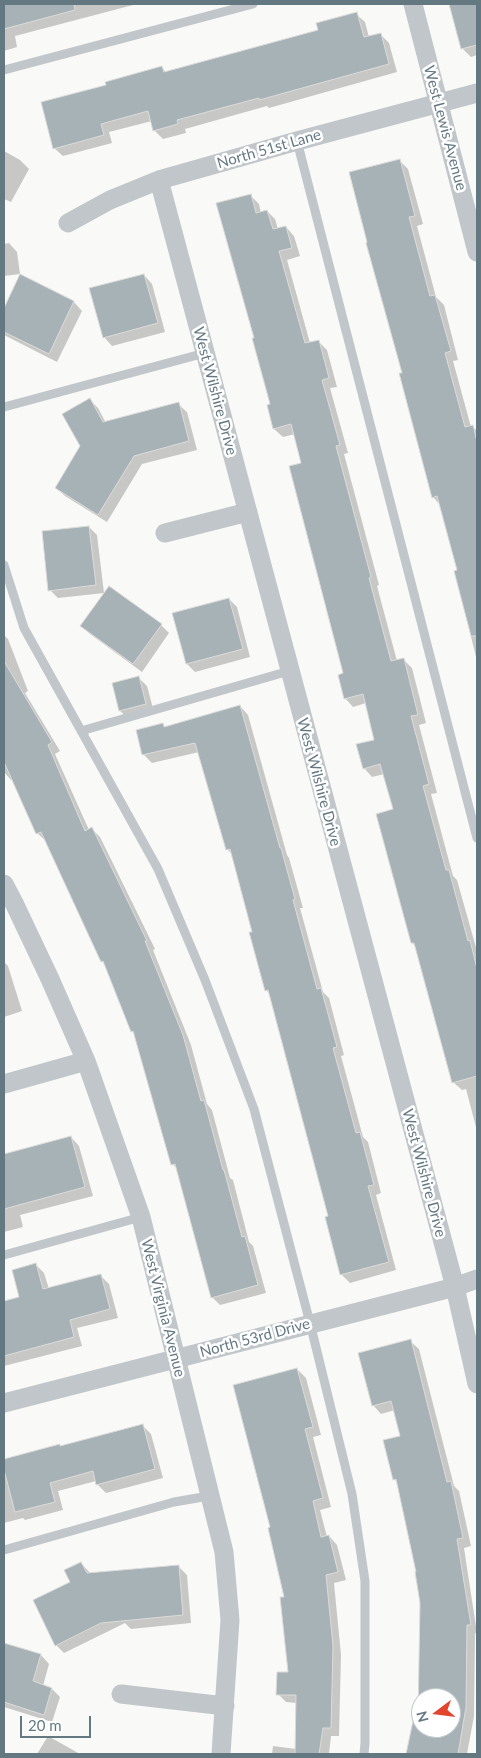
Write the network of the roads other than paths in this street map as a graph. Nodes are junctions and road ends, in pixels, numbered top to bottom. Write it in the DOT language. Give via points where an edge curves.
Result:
graph roads {
  1 [pos="253,4"];
  2 [pos="413,4"];
  3 [pos="4,70"];
  4 [pos="477,93"];
  5 [pos="438,103"];
  6 [pos="297,141"];
  7 [pos="159,180"];
  8 [pos="68,223"];
  9 [pos="477,252"];
  10 [pos="205,354"];
  11 [pos="4,407"];
  12 [pos="248,512"];
  13 [pos="165,533"];
  14 [pos="4,565"];
  15 [pos="289,671"];
  16 [pos="81,730"];
  17 [pos="477,838"];
  18 [pos="4,884"];
  19 [pos="9,906"];
  20 [pos="86,1060"];
  21 [pos="4,1084"];
  22 [pos="141,1217"];
  23 [pos="4,1255"];
  24 [pos="477,1279"];
  25 [pos="455,1287"];
  26 [pos="310,1323"];
  27 [pos="176,1359"];
  28 [pos="477,1384"];
  29 [pos="4,1404"];
  30 [pos="209,1496"];
  31 [pos="4,1550"];
  32 [pos="122,1694"];
  33 [pos="225,1706"];
  34 [pos="222,1754"];
  35 [pos="364,1754"];
  1 -- 3 [label="lane"];
  2 -- 5 [label="street, West Lewis Avenue"];
  4 -- 5 [label="street, North 51st Lane"];
  5 -- 6 [label="street, North 51st Lane"];
  5 -- 9 [label="street, West Lewis Avenue"];
  6 -- 7 [label="street, North 51st Lane"];
  6 -- 17 [label="lane"];
  7 -- 8 [label="street, North 51st Lane" via="110,200"];
  7 -- 10 [label="street, West Wilshire Drive"];
  10 -- 11 [label="lane"];
  10 -- 12 [label="street, West Wilshire Drive"];
  12 -- 13 [label="street"];
  12 -- 15 [label="street, West Wilshire Drive"];
  14 -- 16 [label="lane" via="24,628"];
  15 -- 16 [label="lane"];
  15 -- 25 [label="street, West Wilshire Drive"];
  16 -- 26 [label="lane" via="158,869 205,980 254,1108"];
  18 -- 19 [label="street, West Virginia Avenue"];
  19 -- 20 [label="street, West Virginia Avenue"];
  20 -- 21 [label="street"];
  20 -- 22 [label="street, West Virginia Avenue"];
  22 -- 23 [label="lane"];
  22 -- 27 [label="street, West Virginia Avenue"];
  24 -- 25 [label="street, North 53rd Drive"];
  25 -- 26 [label="street, North 53rd Drive"];
  25 -- 28 [label="street, West Wilshire Drive"];
  26 -- 27 [label="street, North 53rd Drive"];
  26 -- 35 [label="lane" via="352,1494 365,1580"];
  27 -- 29 [label="street, North 53rd Drive"];
  27 -- 30 [label="street, West Virginia Avenue"];
  30 -- 31 [label="lane" via="174,1502"];
  30 -- 33 [label="street, West Virginia Avenue" via="224,1552 230,1620"];
  32 -- 33 [label="street"];
  33 -- 34 [label="street, West Virginia Avenue"];
}
